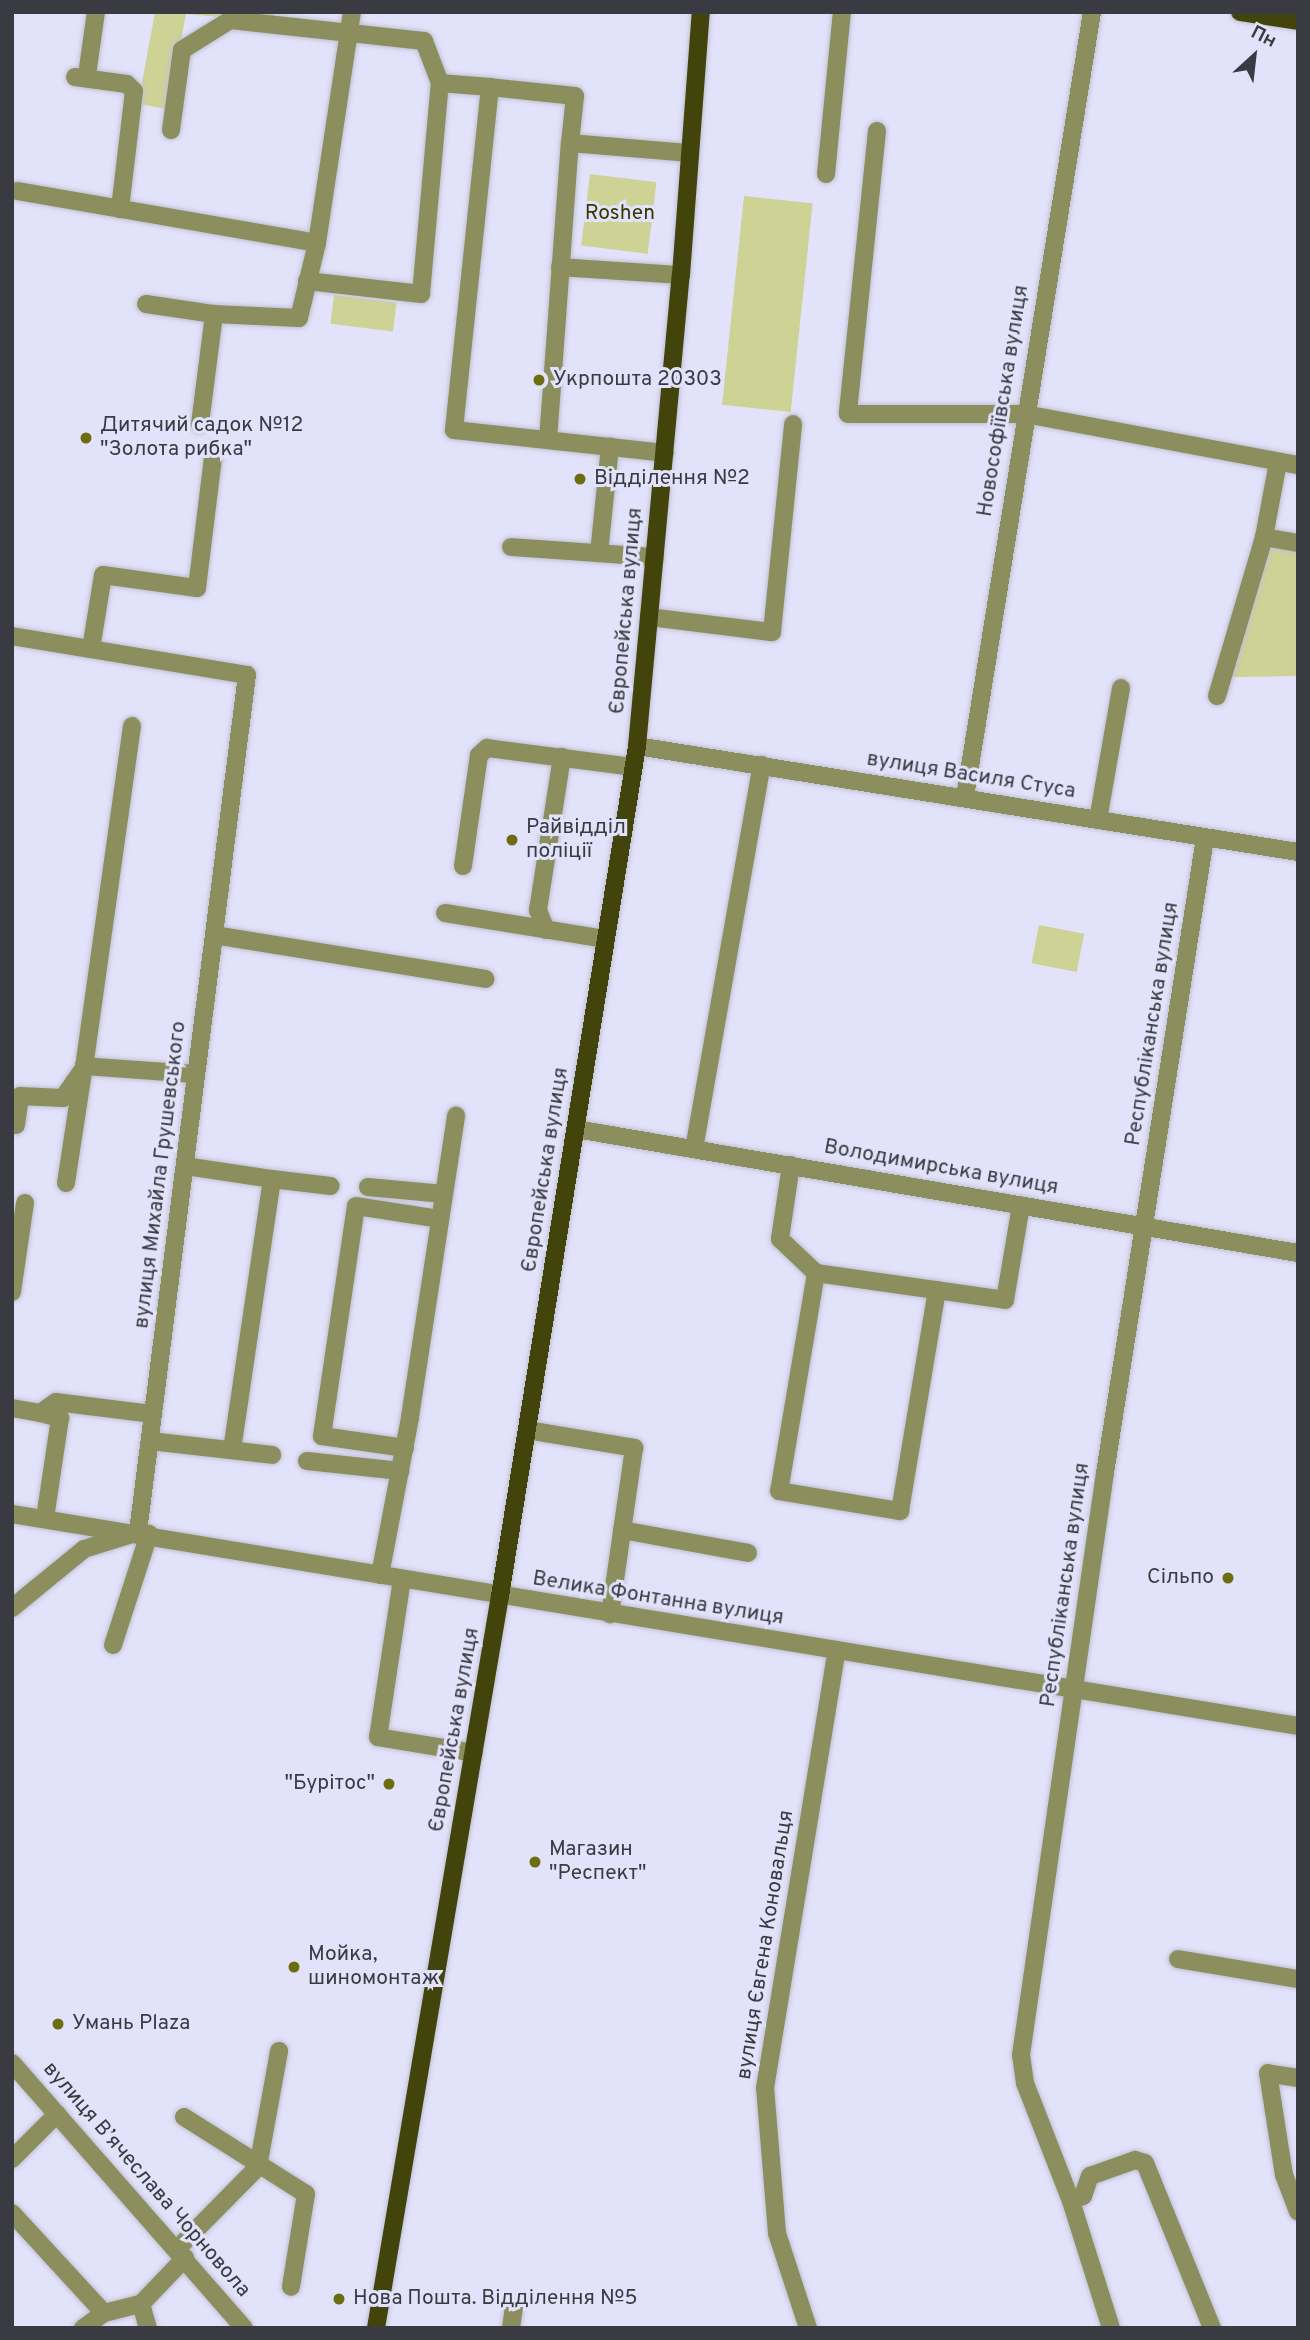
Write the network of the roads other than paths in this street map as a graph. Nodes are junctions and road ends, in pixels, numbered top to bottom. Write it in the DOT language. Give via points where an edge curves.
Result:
graph roads {
  1 [pos="96,12"];
  2 [pos="352,12"];
  3 [pos="701,12"];
  4 [pos="842,12"];
  5 [pos="1092,12"];
  6 [pos="1240,12"];
  7 [pos="281,18"];
  8 [pos="1298,21"];
  9 [pos="349,31"];
  10 [pos="440,83"];
  11 [pos="491,87"];
  12 [pos="171,130"];
  13 [pos="877,131"];
  14 [pos="570,143"];
  15 [pos="688,153"];
  16 [pos="826,174"];
  17 [pos="17,191"];
  18 [pos="120,209"];
  19 [pos="317,243"];
  20 [pos="559,267"];
  21 [pos="681,275"];
  22 [pos="307,281"];
  23 [pos="146,304"];
  24 [pos="214,314"];
  25 [pos="1025,414"];
  26 [pos="200,424"];
  27 [pos="793,424"];
  28 [pos="548,440"];
  29 [pos="610,447"];
  30 [pos="214,450"];
  31 [pos="665,453"];
  32 [pos="1278,461"];
  33 [pos="1298,465"];
  34 [pos="1264,537"];
  35 [pos="1298,543"];
  36 [pos="511,547"];
  37 [pos="599,553"];
  38 [pos="654,557"];
  39 [pos="649,617"];
  40 [pos="12,636"];
  41 [pos="91,649"];
  42 [pos="1121,688"];
  43 [pos="1217,696"];
  44 [pos="132,726"];
  45 [pos="637,746"];
  46 [pos="562,757"];
  47 [pos="762,765"];
  48 [pos="633,767"];
  49 [pos="965,797"];
  50 [pos="1098,820"];
  51 [pos="1205,838"];
  52 [pos="1298,852"];
  53 [pos="463,866"];
  54 [pos="445,913"];
  55 [pos="546,930"];
  56 [pos="214,935"];
  57 [pos="606,939"];
  58 [pos="485,979"];
  59 [pos="85,1066"];
  60 [pos="196,1074"];
  61 [pos="456,1115"];
  62 [pos="16,1125"];
  63 [pos="576,1129"];
  64 [pos="694,1149"];
  65 [pos="185,1166"];
  66 [pos="791,1166"];
  67 [pos="272,1179"];
  68 [pos="66,1183"];
  69 [pos="331,1186"];
  70 [pos="368,1187"];
  71 [pos="444,1194"];
  72 [pos="24,1203"];
  73 [pos="1021,1205"];
  74 [pos="440,1219"];
  75 [pos="1144,1226"];
  76 [pos="1298,1252"];
  77 [pos="816,1273"];
  78 [pos="937,1290"];
  79 [pos="12,1292"];
  80 [pos="12,1397"];
  81 [pos="56,1402"];
  82 [pos="12,1408"];
  83 [pos="40,1413"];
  84 [pos="153,1413"];
  85 [pos="527,1430"];
  86 [pos="150,1441"];
  87 [pos="405,1448"];
  88 [pos="232,1450"];
  89 [pos="272,1455"];
  90 [pos="307,1461"];
  91 [pos="400,1471"];
  92 [pos="12,1514"];
  93 [pos="45,1518"];
  94 [pos="622,1530"];
  95 [pos="144,1533"];
  96 [pos="748,1553"];
  97 [pos="380,1575"];
  98 [pos="402,1579"];
  99 [pos="500,1596"];
  100 [pos="12,1608"];
  101 [pos="610,1614"];
  102 [pos="113,1645"];
  103 [pos="837,1650"];
  104 [pos="1074,1690"];
  105 [pos="1298,1726"];
  106 [pos="474,1753"];
  107 [pos="1178,1959"];
  108 [pos="1298,1979"];
  109 [pos="279,2051"];
  110 [pos="12,2063"];
  111 [pos="1298,2078"];
  112 [pos="57,2113"];
  113 [pos="184,2117"];
  114 [pos="12,2159"];
  115 [pos="258,2167"];
  116 [pos="1071,2201"];
  117 [pos="1298,2211"];
  118 [pos="12,2213"];
  119 [pos="181,2254"];
  120 [pos="291,2287"];
  121 [pos="141,2304"];
  122 [pos="514,2306"];
  123 [pos="104,2313"];
  124 [pos="83,2328"];
  125 [pos="148,2328"];
  126 [pos="244,2328"];
  127 [pos="376,2328"];
  128 [pos="511,2328"];
  129 [pos="808,2328"];
  130 [pos="1111,2328"];
  131 [pos="1212,2328"];
  1 -- 18 [label="street" via="81,73 127,84 134,91"];
  2 -- 9 [label="street"];
  3 -- 15 [label="main road, Європейська вулиця"];
  4 -- 16 [label="street"];
  5 -- 25 [label="street, Новософіївська вулиця"];
  6 -- 8 [label="main road"];
  7 -- 9 [label="street"];
  7 -- 12 [label="street" via="230,20 182,50"];
  9 -- 10 [label="street" via="424,41"];
  9 -- 19 [label="street"];
  10 -- 11 [label="street"];
  10 -- 22 [label="street" via="421,294"];
  11 -- 14 [label="street" via="575,96"];
  11 -- 28 [label="street" via="454,430"];
  13 -- 25 [label="street" via="848,414"];
  14 -- 15 [label="street"];
  14 -- 20 [label="street"];
  15 -- 21 [label="main road, Європейська вулиця"];
  17 -- 18 [label="street"];
  18 -- 19 [label="street"];
  19 -- 22 [label="street"];
  20 -- 21 [label="street"];
  20 -- 28 [label="street"];
  21 -- 31 [label="main road, Європейська вулиця"];
  22 -- 24 [label="street" via="299,318"];
  23 -- 24 [label="street"];
  24 -- 26 [label="street"];
  25 -- 32 [label="street"];
  25 -- 49 [label="street, Новософіївська вулиця"];
  27 -- 39 [label="street" via="772,632"];
  28 -- 29 [label="street"];
  29 -- 31 [label="street"];
  29 -- 37 [label="street"];
  30 -- 41 [label="street" via="197,588 103,575"];
  31 -- 38 [label="main road, Європейська вулиця"];
  32 -- 33 [label="street"];
  32 -- 34 [label="street"];
  34 -- 35 [label="street"];
  34 -- 43 [label="street"];
  36 -- 37 [label="street"];
  37 -- 38 [label="street"];
  38 -- 39 [label="main road, Європейська вулиця"];
  39 -- 45 [label="main road, Європейська вулиця"];
  40 -- 41 [label="street"];
  41 -- 56 [label="street, вулиця Михайла Грушевського" via="247,675"];
  42 -- 50 [label="street"];
  44 -- 59 [label="street"];
  45 -- 47 [label="street, вулиця Василя Стуса"];
  45 -- 48 [label="main road, Європейська вулиця"];
  46 -- 48 [label="street"];
  46 -- 53 [label="street" via="483,750"];
  46 -- 55 [label="street" via="538,910"];
  47 -- 49 [label="street, вулиця Василя Стуса"];
  47 -- 64 [label="street"];
  48 -- 57 [label="main road, Європейська вулиця"];
  49 -- 50 [label="street, вулиця Василя Стуса"];
  50 -- 51 [label="street, вулиця Василя Стуса"];
  51 -- 52 [label="street, вулиця Василя Стуса"];
  51 -- 75 [label="street, Республіканська вулиця"];
  54 -- 55 [label="street"];
  55 -- 57 [label="street"];
  56 -- 58 [label="street"];
  56 -- 60 [label="street, вулиця Михайла Грушевського"];
  57 -- 63 [label="main road, Європейська вулиця"];
  59 -- 60 [label="street"];
  59 -- 62 [label="street" via="63,1098 20,1096"];
  59 -- 68 [label="street"];
  60 -- 65 [label="street, вулиця Михайла Грушевського"];
  61 -- 71 [label="street"];
  63 -- 64 [label="street, Володимирська вулиця"];
  63 -- 85 [label="main road, Європейська вулиця"];
  64 -- 66 [label="street, Володимирська вулиця"];
  65 -- 67 [label="street"];
  65 -- 84 [label="street, вулиця Михайла Грушевського"];
  66 -- 73 [label="street, Володимирська вулиця"];
  66 -- 77 [label="street" via="780,1239"];
  67 -- 69 [label="street"];
  67 -- 88 [label="street"];
  70 -- 71 [label="street"];
  71 -- 74 [label="street"];
  72 -- 79 [label="street"];
  73 -- 75 [label="street, Володимирська вулиця"];
  73 -- 78 [label="street" via="1005,1300"];
  74 -- 87 [label="street"];
  74 -- 87 [label="street" via="356,1206 322,1436"];
  75 -- 76 [label="street, Володимирська вулиця"];
  75 -- 104 [label="street, Республіканська вулиця"];
  77 -- 78 [label="street"];
  77 -- 78 [label="street" via="779,1490 900,1511"];
  80 -- 81 [label="street"];
  81 -- 83 [label="street"];
  81 -- 84 [label="street"];
  82 -- 83 [label="street"];
  83 -- 93 [label="street" via="60,1418"];
  84 -- 86 [label="street, вулиця Михайла Грушевського"];
  85 -- 94 [label="street" via="635,1448"];
  85 -- 99 [label="main road, Європейська вулиця"];
  86 -- 88 [label="street"];
  86 -- 95 [label="street, вулиця Михайла Грушевського"];
  87 -- 91 [label="street"];
  88 -- 89 [label="street"];
  90 -- 91 [label="street"];
  91 -- 97 [label="street"];
  92 -- 93 [label="street, Велика Фонтанна вулиця"];
  93 -- 95 [label="street, Велика Фонтанна вулиця"];
  94 -- 96 [label="street"];
  94 -- 101 [label="street"];
  95 -- 97 [label="street, Велика Фонтанна вулиця"];
  95 -- 100 [label="street" via="84,1549"];
  95 -- 102 [label="street, вулиця Михайла Грушевського"];
  97 -- 98 [label="street, Велика Фонтанна вулиця"];
  98 -- 99 [label="street, Велика Фонтанна вулиця"];
  98 -- 106 [label="street" via="378,1737"];
  99 -- 101 [label="street, Велика Фонтанна вулиця"];
  99 -- 106 [label="main road, Європейська вулиця"];
  101 -- 103 [label="street, Велика Фонтанна вулиця"];
  103 -- 104 [label="street, Велика Фонтанна вулиця"];
  103 -- 129 [label="street, вулиця Євгена Коновальця" via="765,2088 776,2233"];
  104 -- 105 [label="street, Велика Фонтанна вулиця"];
  104 -- 116 [label="street, Республіканська вулиця" via="1021,2055 1031,2103"];
  106 -- 127 [label="main road, Європейська вулиця"];
  107 -- 108 [label="street"];
  109 -- 115 [label="street"];
  110 -- 112 [label="street, вулиця В’ячеслава Чорновола"];
  111 -- 117 [label="street" via="1268,2073 1284,2175"];
  112 -- 114 [label="street"];
  112 -- 119 [label="street, вулиця В’ячеслава Чорновола"];
  113 -- 115 [label="street"];
  115 -- 119 [label="street"];
  115 -- 120 [label="street" via="306,2194"];
  116 -- 130 [label="street, Республіканська вулиця"];
  116 -- 131 [label="street" via="1083,2196 1090,2176 1135,2160 1145,2164"];
  118 -- 123 [label="street"];
  119 -- 121 [label="street"];
  119 -- 126 [label="street, вулиця В’ячеслава Чорновола"];
  121 -- 123 [label="street"];
  121 -- 125 [label="street"];
  122 -- 128 [label="street"];
  123 -- 124 [label="street"];
}
